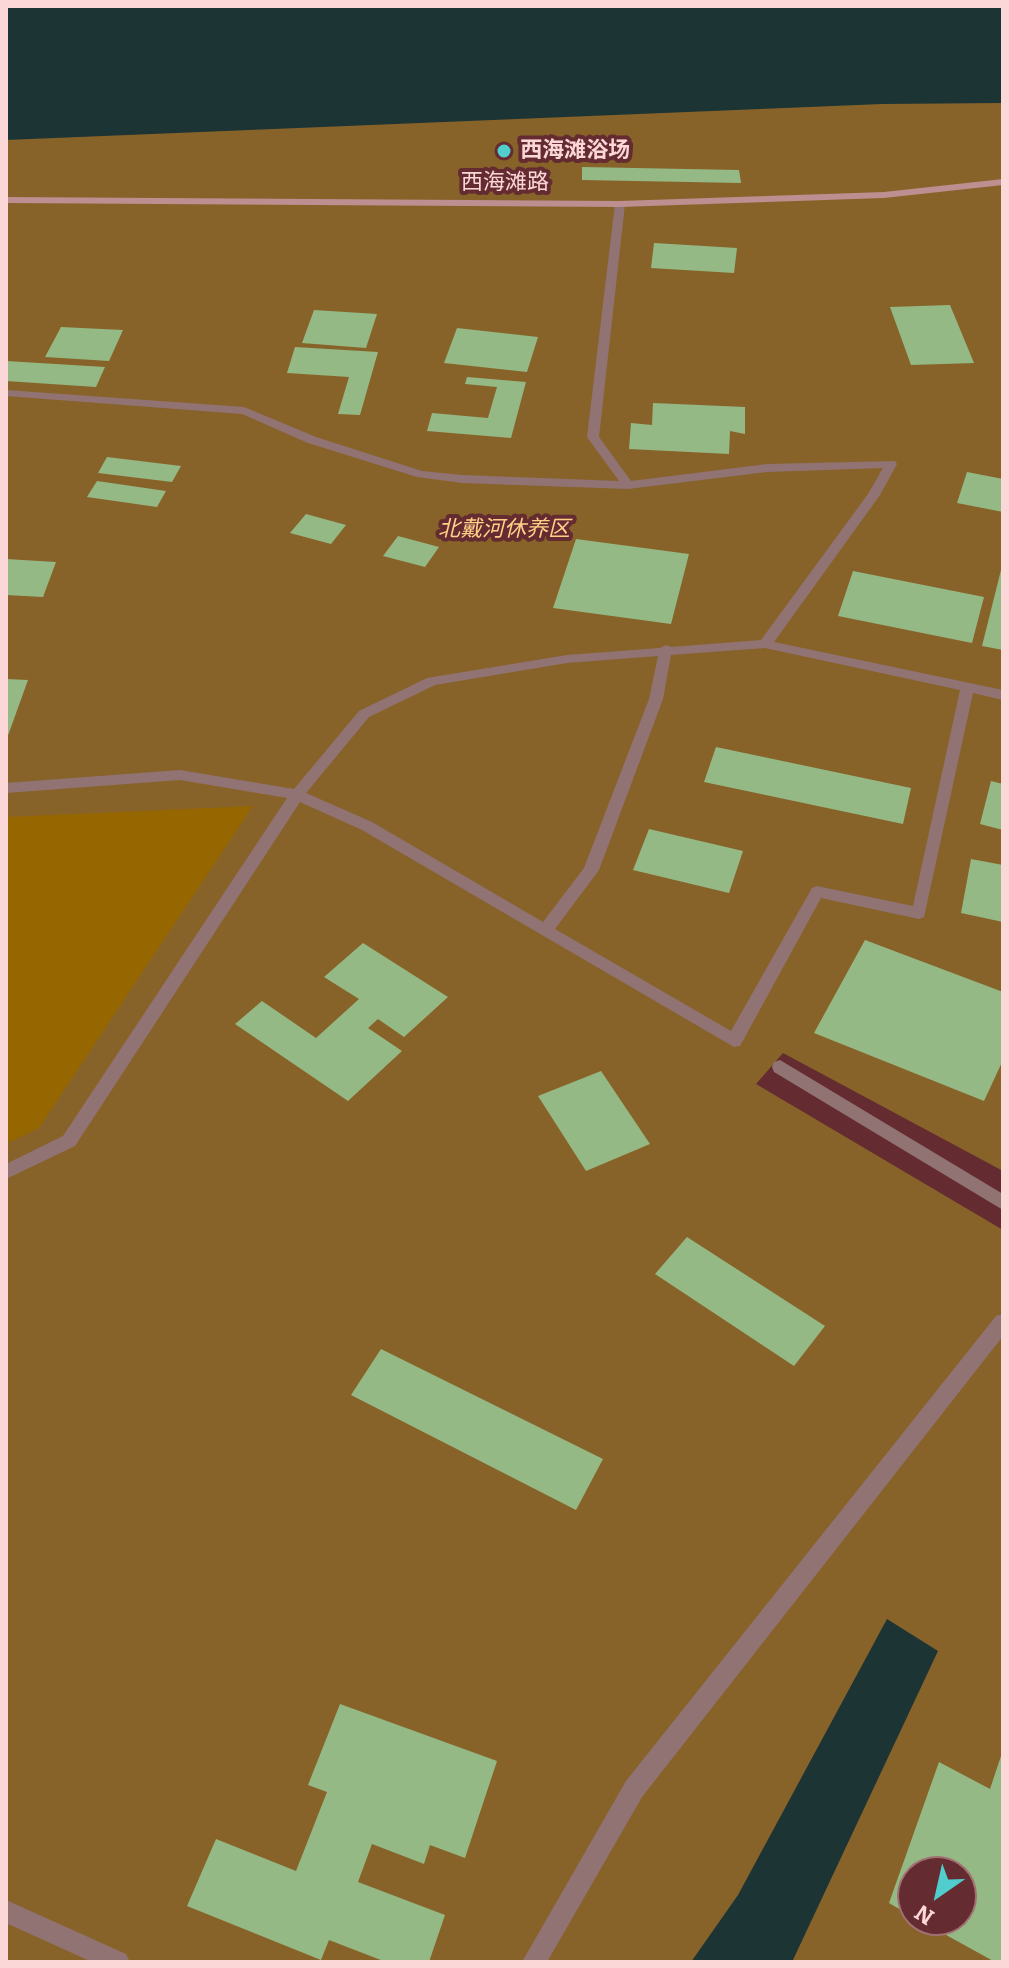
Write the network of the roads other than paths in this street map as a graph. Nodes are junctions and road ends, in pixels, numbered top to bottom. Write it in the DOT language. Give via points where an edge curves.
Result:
graph roads {
  1 [pos="1003,182"];
  2 [pos="6,200"];
  3 [pos="620,204"];
  4 [pos="6,393"];
  5 [pos="628,485"];
  6 [pos="765,644"];
  7 [pos="666,649"];
  8 [pos="967,688"];
  9 [pos="1003,695"];
  10 [pos="6,788"];
  11 [pos="297,795"];
  12 [pos="545,930"];
  13 [pos="780,1067"];
  14 [pos="6,1172"];
  15 [pos="1003,1203"];
  16 [pos="1003,1322"];
  17 [pos="6,1911"];
  18 [pos="118,1962"];
  19 [pos="534,1962"];
  1 -- 3 [label="main road, 西海滩路" via="884,195"];
  2 -- 3 [label="main road, 西海滩路"];
  3 -- 5 [label="street" via="593,437"];
  4 -- 5 [label="street" via="244,411 312,440 421,474"];
  5 -- 6 [label="street" via="767,468 891,464"];
  6 -- 7 [label="street"];
  6 -- 8 [label="street"];
  7 -- 11 [label="street" via="432,681 364,714"];
  7 -- 12 [label="street" via="656,699 591,870"];
  8 -- 9 [label="street"];
  8 -- 12 [label="street" via="919,913 817,892 734,1041"];
  10 -- 11 [label="street" via="180,775"];
  11 -- 12 [label="street" via="367,826"];
  11 -- 14 [label="street" via="69,1141"];
  13 -- 15 [label="street"];
  16 -- 19 [label="street" via="634,1789"];
  17 -- 18 [label="street"];
}
